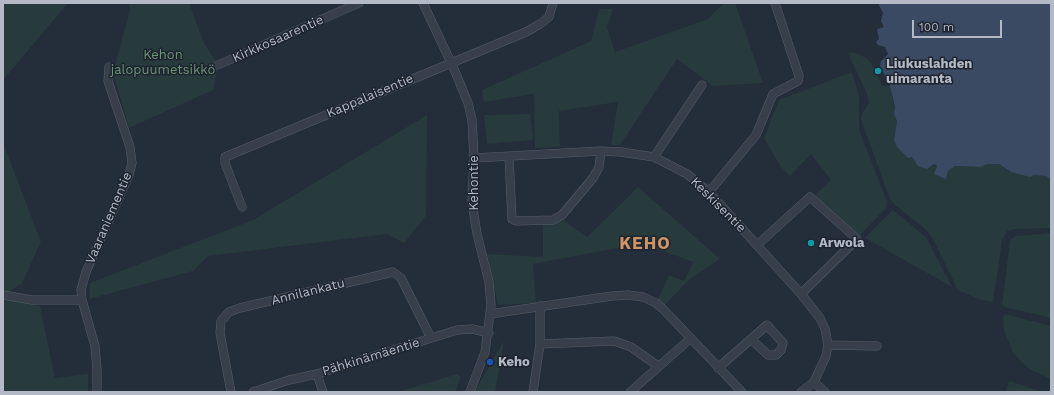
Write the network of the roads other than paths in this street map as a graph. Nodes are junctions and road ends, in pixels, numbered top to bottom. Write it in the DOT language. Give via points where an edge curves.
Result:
graph roads {
  1 [pos="359,3"];
  2 [pos="423,3"];
  3 [pos="554,3"];
  4 [pos="775,3"];
  5 [pos="450,63"];
  6 [pos="218,65"];
  7 [pos="109,67"];
  8 [pos="702,85"];
  9 [pos="601,151"];
  10 [pos="509,157"];
  11 [pos="654,157"];
  12 [pos="474,158"];
  13 [pos="709,192"];
  14 [pos="242,207"];
  15 [pos="757,245"];
  16 [pos="801,294"];
  17 [pos="3,295"];
  18 [pos="82,300"];
  19 [pos="540,306"];
  20 [pos="490,314"];
  21 [pos="489,333"];
  22 [pos="431,338"];
  23 [pos="691,338"];
  24 [pos="751,339"];
  25 [pos="540,344"];
  26 [pos="828,345"];
  27 [pos="877,346"];
  28 [pos="658,366"];
  29 [pos="718,368"];
  30 [pos="318,374"];
  31 [pos="814,382"];
  32 [pos="739,391"];
  33 [pos="97,392"];
  34 [pos="231,392"];
  35 [pos="253,392"];
  36 [pos="323,392"];
  37 [pos="470,392"];
  38 [pos="533,392"];
  39 [pos="630,392"];
  40 [pos="801,392"];
  41 [pos="825,392"];
  1 -- 6 [label="street, Kirkkosaarentie"];
  2 -- 5 [label="street, Kehontie"];
  3 -- 5 [label="street, Kappalaisentie" via="552,12 540,24"];
  4 -- 13 [label="street" via="799,76 798,81 773,94 756,135"];
  5 -- 12 [label="street, Kehontie" via="468,103 472,120"];
  5 -- 14 [label="street, Kappalaisentie" via="225,157"];
  7 -- 18 [label="street, Vaaraniementie" via="108,81 130,147 132,163 86,272 81,290"];
  8 -- 11 [label="street"];
  9 -- 10 [label="street, Keskisentie"];
  9 -- 10 [label="street" via="599,167 593,178 562,215 553,220 516,221 512,218"];
  9 -- 11 [label="street, Keskisentie" via="638,153"];
  10 -- 12 [label="street, Keskisentie"];
  11 -- 13 [label="street, Keskisentie" via="687,174"];
  12 -- 20 [label="street, Kehontie" via="472,202 476,234 489,282"];
  13 -- 15 [label="street, Keskisentie"];
  15 -- 16 [label="street, Keskisentie"];
  15 -- 16 [label="street" via="810,197 857,239"];
  16 -- 26 [label="street, Keskisentie" via="820,318"];
  17 -- 18 [label="street" via="32,300"];
  18 -- 33 [label="street" via="95,346"];
  19 -- 20 [label="street"];
  19 -- 23 [label="street" via="636,295 656,303"];
  19 -- 25 [label="street"];
  20 -- 21 [label="street, Kehontie"];
  21 -- 22 [label="street, Pähkinämäentie" via="477,329 463,329"];
  21 -- 37 [label="street, Kehontie" via="484,359"];
  22 -- 30 [label="street, Pähkinämäentie"];
  22 -- 34 [label="street, Annilankatu" via="401,278 393,272 240,308 229,312 221,321 220,333"];
  23 -- 28 [label="street"];
  23 -- 29 [label="street"];
  24 -- 29 [label="street"];
  25 -- 28 [label="street" via="614,341 631,347"];
  25 -- 38 [label="street"];
  26 -- 27 [label="street"];
  26 -- 31 [label="street, Keskisentie" via="822,368"];
  28 -- 39 [label="street"];
  29 -- 32 [label="street"];
  30 -- 35 [label="street, Pähkinämäentie"];
  30 -- 36 [label="street"];
  31 -- 40 [label="street, Keskisentie"];
  31 -- 41 [label="street"];
}
